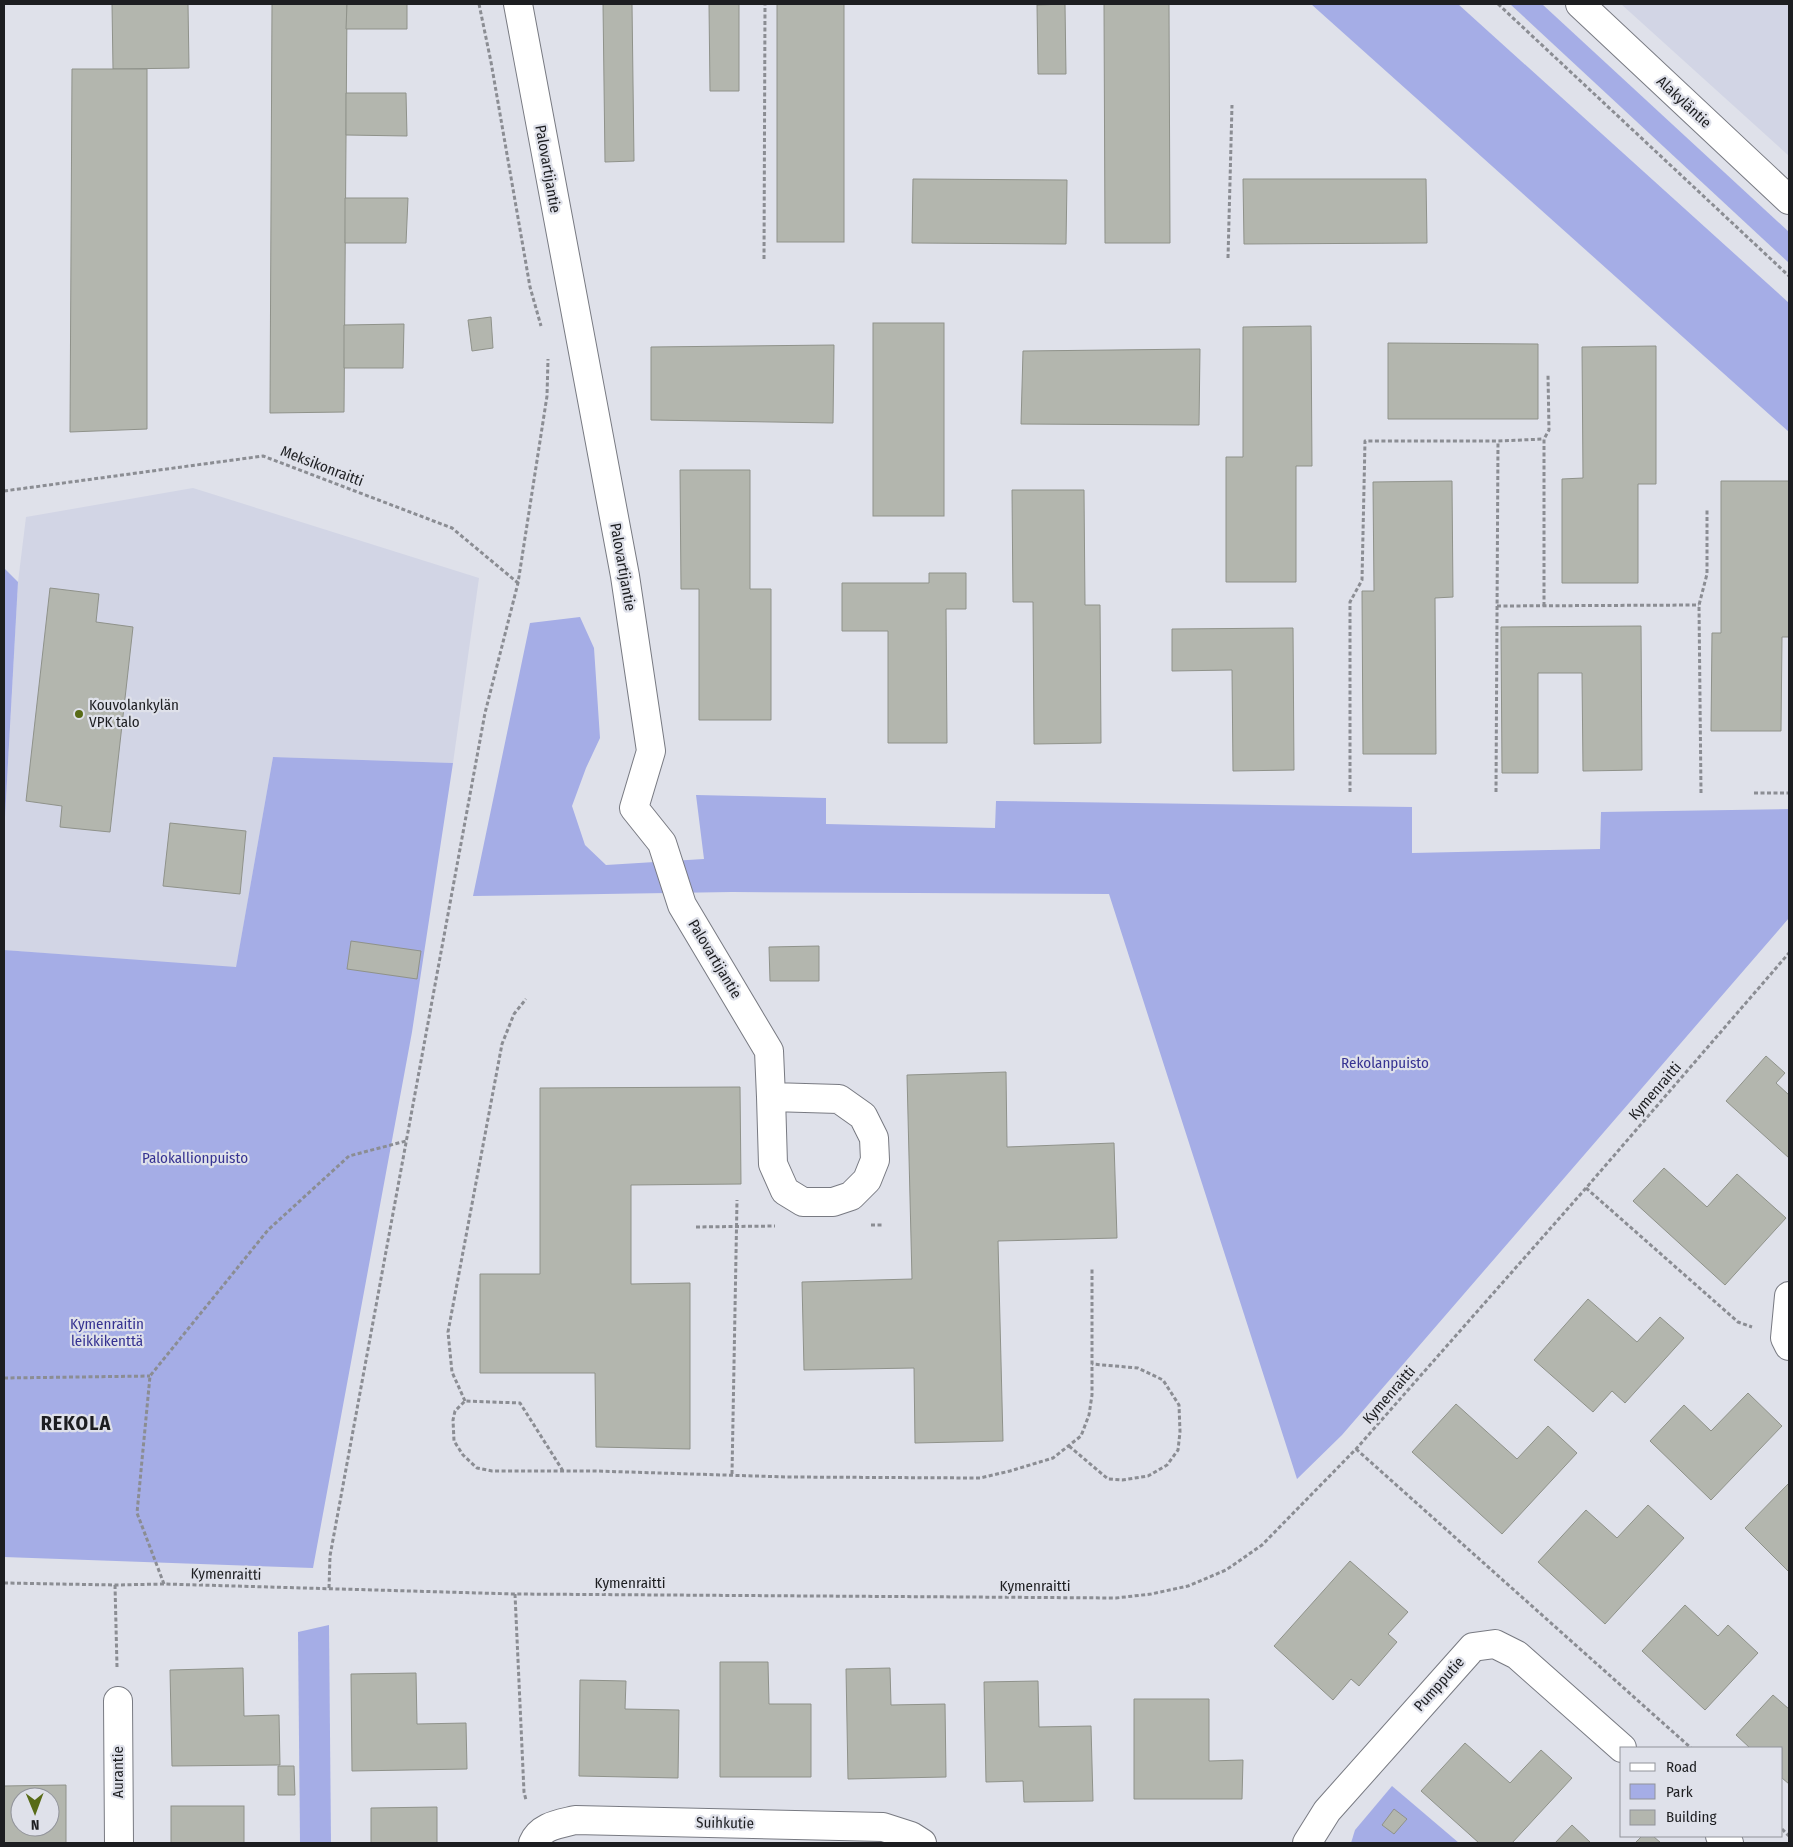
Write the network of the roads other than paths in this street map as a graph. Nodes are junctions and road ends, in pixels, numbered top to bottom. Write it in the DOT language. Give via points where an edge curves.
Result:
graph roads {
  1 [pos="518,4"];
  2 [pos="1580,4"];
  3 [pos="1789,200"];
  4 [pos="771,1097"];
  5 [pos="1789,1296"];
  6 [pos="1787,1342"];
  7 [pos="118,1701"];
  8 [pos="1621,1747"];
  9 [pos="535,1839"];
  10 [pos="119,1843"];
  11 [pos="922,1843"];
  12 [pos="1307,1843"];
  1 -- 4 [label="street, Palovartijantie" via="625,576 651,751 634,808 662,843 682,906 769,1051"];
  2 -- 3 [label="street, Alakyläntie"];
  4 -- 4 [label="street, Palovartijantie" via="839,1099 863,1116 874,1138 875,1160 867,1180 851,1196 833,1202 803,1202 785,1191 773,1164"];
  5 -- 6 [label="street"];
  7 -- 10 [label="street, Aurantie"];
  8 -- 12 [label="street, Pumpputie" via="1517,1655 1495,1644 1473,1647 1327,1811"];
  9 -- 11 [label="street, Suihkutie" via="550,1826 575,1820 883,1827"];
}
